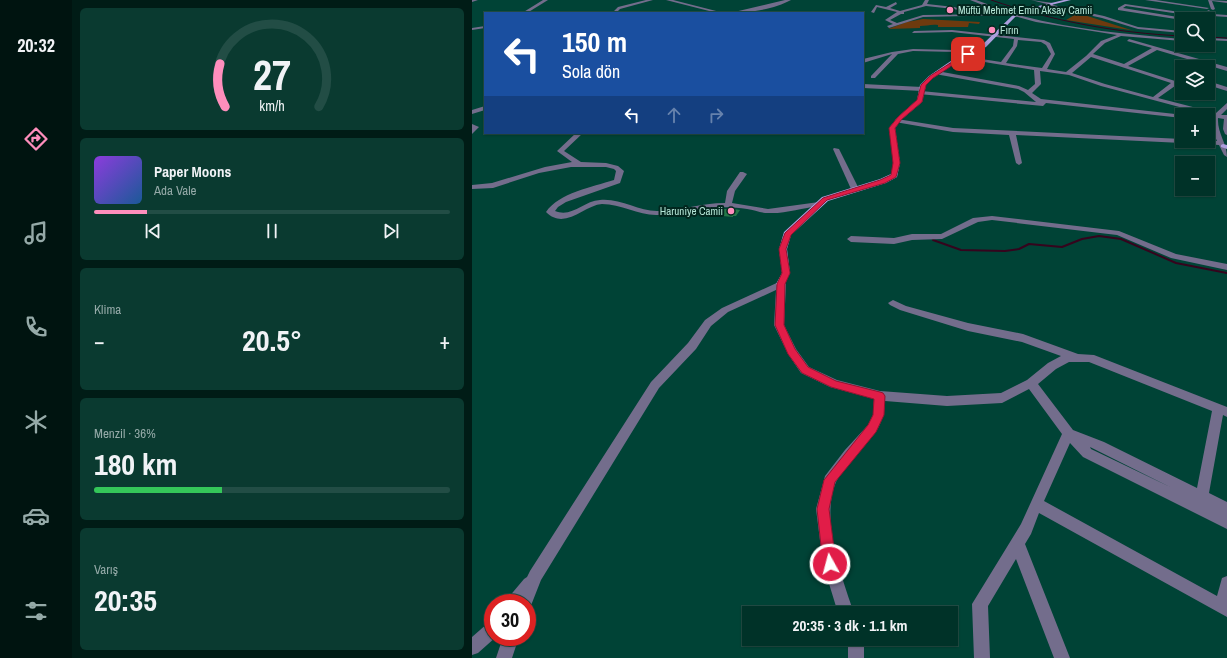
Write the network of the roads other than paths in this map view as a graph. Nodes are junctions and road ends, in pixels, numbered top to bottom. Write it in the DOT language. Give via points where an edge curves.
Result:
graph roads {
  1 [pos="476,0"];
  2 [pos="546,0"];
  3 [pos="651,0"];
  4 [pos="668,0"];
  5 [pos="789,0"];
  6 [pos="861,0"];
  7 [pos="872,0"];
  8 [pos="902,0"];
  9 [pos="927,0"];
  10 [pos="972,0"];
  11 [pos="976,0"];
  12 [pos="1033,0"];
  13 [pos="1069,0"];
  14 [pos="1147,0"];
  15 [pos="1192,0"];
  16 [pos="472,1"];
  17 [pos="884,2"];
  18 [pos="1172,2"];
  19 [pos="1227,2"];
  20 [pos="896,3"];
  21 [pos="925,5"];
  22 [pos="1050,5"];
  23 [pos="1193,7"];
  24 [pos="887,8"];
  25 [pos="1211,9"];
  26 [pos="1002,10"];
  27 [pos="1227,11"];
  28 [pos="526,12"];
  29 [pos="615,12"];
  30 [pos="718,12"];
  31 [pos="737,12"];
  32 [pos="873,12"];
  33 [pos="901,12"];
  34 [pos="1173,12"];
  35 [pos="1210,12"];
  36 [pos="1016,14"];
  37 [pos="1215,15"];
  38 [pos="880,16"];
  39 [pos="1227,16"];
  40 [pos="891,18"];
  41 [pos="1173,18"];
  42 [pos="914,19"];
  43 [pos="1215,22"];
  44 [pos="1220,22"];
  45 [pos="896,24"];
  46 [pos="484,27"];
  47 [pos="889,27"];
  48 [pos="1175,27"];
  49 [pos="472,29"];
  50 [pos="1086,29"];
  51 [pos="914,32"];
  52 [pos="960,32"];
  53 [pos="1175,32"];
  54 [pos="1120,34"];
  55 [pos="1215,34"];
  56 [pos="994,35"];
  57 [pos="1079,35"];
  58 [pos="1227,35"];
  59 [pos="956,37"];
  60 [pos="1016,38"];
  61 [pos="1175,38"];
  62 [pos="1215,40"];
  63 [pos="1227,41"];
  64 [pos="1156,48"];
  65 [pos="898,52"];
  66 [pos="1175,54"];
  67 [pos="1090,55"];
  68 [pos="960,57"];
  69 [pos="1198,60"];
  70 [pos="864,61"];
  71 [pos="1002,64"];
  72 [pos="1126,65"];
  73 [pos="1215,65"];
  74 [pos="1227,68"];
  75 [pos="1040,69"];
  76 [pos="937,73"];
  77 [pos="1068,73"];
  78 [pos="873,77"];
  79 [pos="1175,83"];
  80 [pos="1175,84"];
  81 [pos="864,86"];
  82 [pos="1215,86"];
  83 [pos="1227,89"];
  84 [pos="922,91"];
  85 [pos="1028,93"];
  86 [pos="1155,98"];
  87 [pos="1067,104"];
  88 [pos="1227,105"];
  89 [pos="484,108"];
  90 [pos="1184,108"];
  91 [pos="472,112"];
  92 [pos="1175,115"];
  93 [pos="1215,116"];
  94 [pos="1215,118"];
  95 [pos="1226,119"];
  96 [pos="897,122"];
  97 [pos="472,126"];
  98 [pos="1215,129"];
  99 [pos="472,132"];
  100 [pos="1012,133"];
  101 [pos="1227,133"];
  102 [pos="579,134"];
  103 [pos="1175,141"];
  104 [pos="1224,145"];
  105 [pos="836,149"];
  106 [pos="1227,155"];
  107 [pos="1019,163"];
  108 [pos="581,165"];
  109 [pos="743,174"];
  110 [pos="472,187"];
  111 [pos="856,189"];
  112 [pos="819,204"];
  113 [pos="728,205"];
  114 [pos="851,239"];
  115 [pos="1227,267"];
  116 [pos="781,284"];
  117 [pos="893,303"];
  118 [pos="1077,358"];
  119 [pos="1031,383"];
  120 [pos="880,396"];
  121 [pos="1222,411"];
  122 [pos="1068,434"];
  123 [pos="1201,503"];
  124 [pos="1036,504"];
  125 [pos="1227,509"];
  126 [pos="1227,522"];
  127 [pos="1017,543"];
  128 [pos="535,576"];
  129 [pos="1227,583"];
  130 [pos="520,594"];
  131 [pos="528,594"];
  132 [pos="844,606"];
  133 [pos="1225,608"];
  134 [pos="484,637"];
  135 [pos="508,646"];
  136 [pos="856,646"];
  137 [pos="472,647"];
  138 [pos="504,658"];
  139 [pos="856,658"];
  140 [pos="982,658"];
  141 [pos="1062,658"];
  1 -- 16 [label="street"];
  2 -- 28 [label="street"];
  3 -- 29 [label="street" via="619,8"];
  4 -- 30 [label="street"];
  5 -- 31 [label="street"];
  6 -- 7 [label="street"];
  8 -- 20 [label="street"];
  9 -- 21 [label="street"];
  10 -- 26 [label="street"];
  11 -- 36 [label="street"];
  12 -- 22 [label="street"];
  13 -- 22 [label="main road"];
  14 -- 18 [label="street"];
  15 -- 23 [label="street"];
  17 -- 20 [label="street"];
  18 -- 23 [label="street"];
  18 -- 34 [label="street"];
  19 -- 25 [label="street" via="1210,0"];
  20 -- 24 [label="street"];
  21 -- 26 [label="street" via="954,8 971,13"];
  21 -- 33 [label="street"];
  22 -- 36 [label="main road"];
  22 -- 53 [label="street" via="1138,28"];
  23 -- 25 [label="street"];
  24 -- 32 [label="street" via="876,6"];
  24 -- 33 [label="street"];
  25 -- 27 [label="street"];
  25 -- 35 [label="street"];
  26 -- 36 [label="street"];
  33 -- 40 [label="street"];
  33 -- 42 [label="street"];
  34 -- 41 [label="street"];
  34 -- 41 [label="street" via="1125,5 1119,9"];
  36 -- 42 [label="street" via="923,16"];
  36 -- 50 [label="street"];
  36 -- 54 [label="street"];
  36 -- 56 [label="main road"];
  37 -- 39 [label="street"];
  38 -- 40 [label="street"];
  40 -- 45 [label="street" via="887,21"];
  41 -- 48 [label="street"];
  42 -- 45 [label="street"];
  43 -- 44 [label="street"];
  45 -- 47 [label="street"];
  46 -- 49 [label="street"];
  50 -- 54 [label="street"];
  50 -- 57 [label="street"];
  51 -- 52 [label="street"];
  52 -- 56 [label="street"];
  52 -- 59 [label="street"];
  54 -- 61 [label="street"];
  54 -- 64 [label="street" via="1127,40"];
  54 -- 67 [label="street" via="1103,42"];
  55 -- 58 [label="street"];
  56 -- 60 [label="street"];
  56 -- 68 [label="main road" via="984,46"];
  60 -- 71 [label="street" via="1015,46"];
  60 -- 75 [label="street" via="1048,44 1053,54"];
  62 -- 63 [label="street"];
  64 -- 66 [label="street"];
  64 -- 72 [label="street"];
  65 -- 68 [label="street" via="955,51"];
  65 -- 70 [label="street"];
  65 -- 78 [label="street"];
  66 -- 69 [label="street"];
  67 -- 72 [label="street"];
  67 -- 77 [label="street"];
  68 -- 71 [label="street"];
  68 -- 76 [label="main road"];
  71 -- 75 [label="street"];
  72 -- 79 [label="street"];
  73 -- 74 [label="street"];
  75 -- 77 [label="street"];
  75 -- 85 [label="street" via="1038,84"];
  76 -- 84 [label="main road" via="923,85"];
  76 -- 85 [label="street" via="1019,88"];
  77 -- 86 [label="street"];
  80 -- 86 [label="street"];
  81 -- 84 [label="street"];
  82 -- 83 [label="street"];
  84 -- 87 [label="street" via="1040,104"];
  84 -- 96 [label="main road" via="920,101"];
  85 -- 87 [label="street" via="1039,101"];
  86 -- 90 [label="street"];
  87 -- 92 [label="street"];
  88 -- 93 [label="street"];
  89 -- 91 [label="street"];
  94 -- 95 [label="street"];
  95 -- 101 [label="street"];
  96 -- 100 [label="street" via="953,130"];
  96 -- 111 [label="main road" via="892,128 897,163 894,176 883,182"];
  97 -- 99 [label="street" via="476,127"];
  98 -- 104 [label="street"];
  100 -- 103 [label="street"];
  100 -- 107 [label="street"];
  102 -- 108 [label="street" via="560,151"];
  104 -- 106 [label="street"];
  105 -- 111 [label="street"];
  108 -- 110 [label="street" via="548,168 500,184"];
  108 -- 113 [label="street" via="616,167 620,170 617,181 563,200 550,212 555,215 572,216 591,204 603,202 658,213"];
  109 -- 113 [label="street" via="731,191"];
  111 -- 112 [label="main road" via="825,199"];
  112 -- 113 [label="street" via="767,211"];
  112 -- 116 [label="main road" via="788,234 782,249 786,273"];
  114 -- 115 [label="street" via="887,241 942,236 976,220 992,218 1108,231 1174,256"];
  116 -- 120 [label="street" via="779,325 805,370 834,384"];
  116 -- 128 [label="street" via="725,310 708,323 692,346 655,385"];
  117 -- 118 [label="street" via="968,327 1023,338"];
  118 -- 119 [label="street" via="1067,358 1052,366"];
  118 -- 121 [label="street" via="1090,358"];
  119 -- 120 [label="street" via="1002,398 947,401"];
  119 -- 122 [label="street"];
  120 -- 132 [label="street" via="879,415 872,429 830,480 823,509 830,564"];
  121 -- 123 [label="street"];
  122 -- 123 [label="street" via="1087,453"];
  122 -- 124 [label="street"];
  123 -- 125 [label="street"];
  123 -- 126 [label="street"];
  124 -- 127 [label="street"];
  124 -- 133 [label="street"];
  127 -- 140 [label="street" via="980,604"];
  127 -- 141 [label="street"];
  128 -- 130 [label="street"];
  128 -- 131 [label="street"];
  129 -- 133 [label="street"];
  134 -- 137 [label="street"];
  135 -- 138 [label="street"];
  136 -- 139 [label="street"];
}
